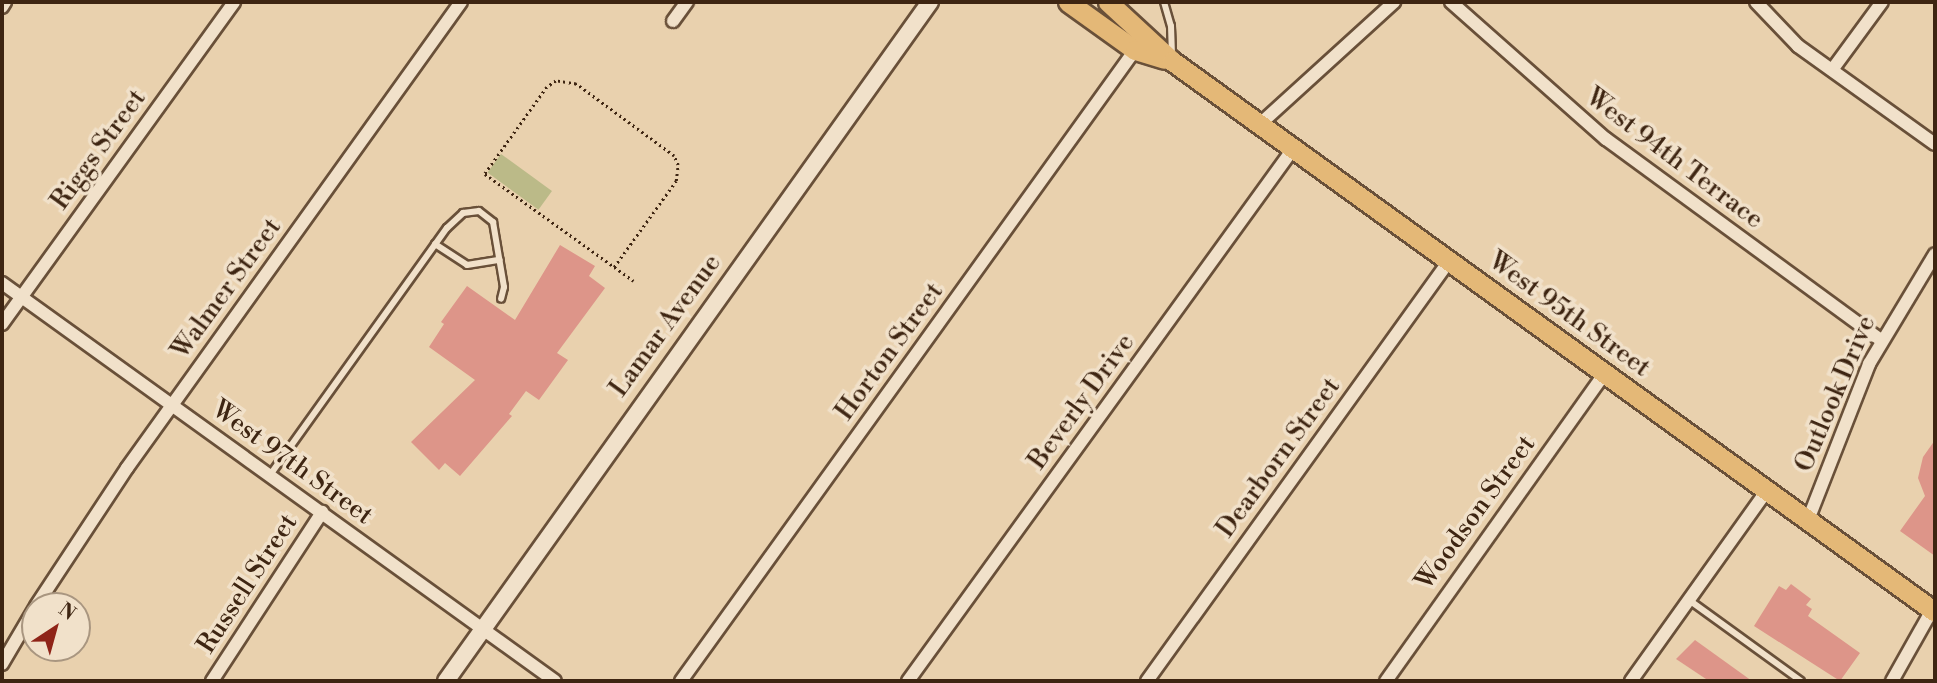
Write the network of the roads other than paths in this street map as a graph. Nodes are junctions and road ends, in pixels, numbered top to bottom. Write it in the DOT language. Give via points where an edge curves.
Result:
graph roads {
  1 [pos="5,2"];
  2 [pos="234,2"];
  3 [pos="461,2"];
  4 [pos="687,2"];
  5 [pos="930,2"];
  6 [pos="1068,2"];
  7 [pos="1108,2"];
  8 [pos="1164,2"];
  9 [pos="1394,2"];
  10 [pos="1451,2"];
  11 [pos="1756,2"];
  12 [pos="1882,2"];
  13 [pos="2,7"];
  14 [pos="673,21"];
  15 [pos="1135,50"];
  16 [pos="1172,61"];
  17 [pos="1832,70"];
  18 [pos="1259,125"];
  19 [pos="1935,144"];
  20 [pos="1293,149"];
  21 [pos="435,244"];
  22 [pos="1935,254"];
  23 [pos="500,260"];
  24 [pos="1449,261"];
  25 [pos="2,283"];
  26 [pos="21,297"];
  27 [pos="501,299"];
  28 [pos="2,324"];
  29 [pos="1881,340"];
  30 [pos="1605,373"];
  31 [pos="172,405"];
  32 [pos="270,475"];
  33 [pos="1767,490"];
  34 [pos="322,512"];
  35 [pos="1808,520"];
  36 [pos="46,592"];
  37 [pos="1689,600"];
  38 [pos="1934,609"];
  39 [pos="481,628"];
  40 [pos="21,632"];
  41 [pos="2,664"];
  42 [pos="212,681"];
  43 [pos="446,681"];
  44 [pos="555,681"];
  45 [pos="681,681"];
  46 [pos="908,681"];
  47 [pos="1147,681"];
  48 [pos="1386,681"];
  49 [pos="1631,681"];
  50 [pos="1801,681"];
  51 [pos="1892,681"];
  1 -- 13 [label="street"];
  2 -- 26 [label="street, Riggs Street"];
  3 -- 31 [label="street, Walmer Street"];
  4 -- 14 [label="street"];
  5 -- 39 [label="street, Lamar Avenue"];
  6 -- 15 [label="main road, West 95th Street"];
  7 -- 16 [label="main road, West 95th Street"];
  8 -- 16 [label="lane" via="1171,26"];
  9 -- 18 [label="street"];
  10 -- 29 [label="street, West 94th Terrace" via="1606,139"];
  11 -- 17 [label="street" via="1784,34"];
  12 -- 17 [label="street"];
  15 -- 16 [label="main road, West 95th Street"];
  15 -- 45 [label="street, Horton Street"];
  16 -- 18 [label="main road, West 95th Street"];
  17 -- 19 [label="street"];
  18 -- 20 [label="main road, West 95th Street"];
  20 -- 24 [label="main road, West 95th Street"];
  20 -- 46 [label="street, Beverly Drive"];
  21 -- 23 [label="lane" via="467,265"];
  21 -- 23 [label="lane" via="458,215 479,211 493,222"];
  21 -- 32 [label="lane"];
  22 -- 29 [label="street, Outlook Drive"];
  23 -- 27 [label="lane"];
  24 -- 30 [label="main road, West 95th Street"];
  24 -- 47 [label="street, Dearborn Street"];
  25 -- 26 [label="street, West 97th Street"];
  26 -- 28 [label="street, Riggs Street"];
  26 -- 31 [label="street, West 97th Street"];
  29 -- 35 [label="street, Outlook Drive"];
  30 -- 33 [label="main road, West 95th Street"];
  30 -- 48 [label="street, Woodson Street"];
  31 -- 32 [label="street, West 97th Street"];
  31 -- 36 [label="street, Walmer Street"];
  32 -- 34 [label="street, West 97th Street"];
  33 -- 35 [label="main road, West 95th Street"];
  33 -- 37 [label="street, Outlook Drive"];
  34 -- 39 [label="street, West 97th Street"];
  34 -- 42 [label="street, Russell Street"];
  35 -- 38 [label="main road, West 95th Street"];
  37 -- 49 [label="street, Outlook Drive"];
  37 -- 50 [label="lane"];
  38 -- 51 [label="street"];
  39 -- 43 [label="street, Lamar Avenue"];
  39 -- 44 [label="street, West 97th Street"];
  40 -- 41 [label="street, Walmer Street"];
}
